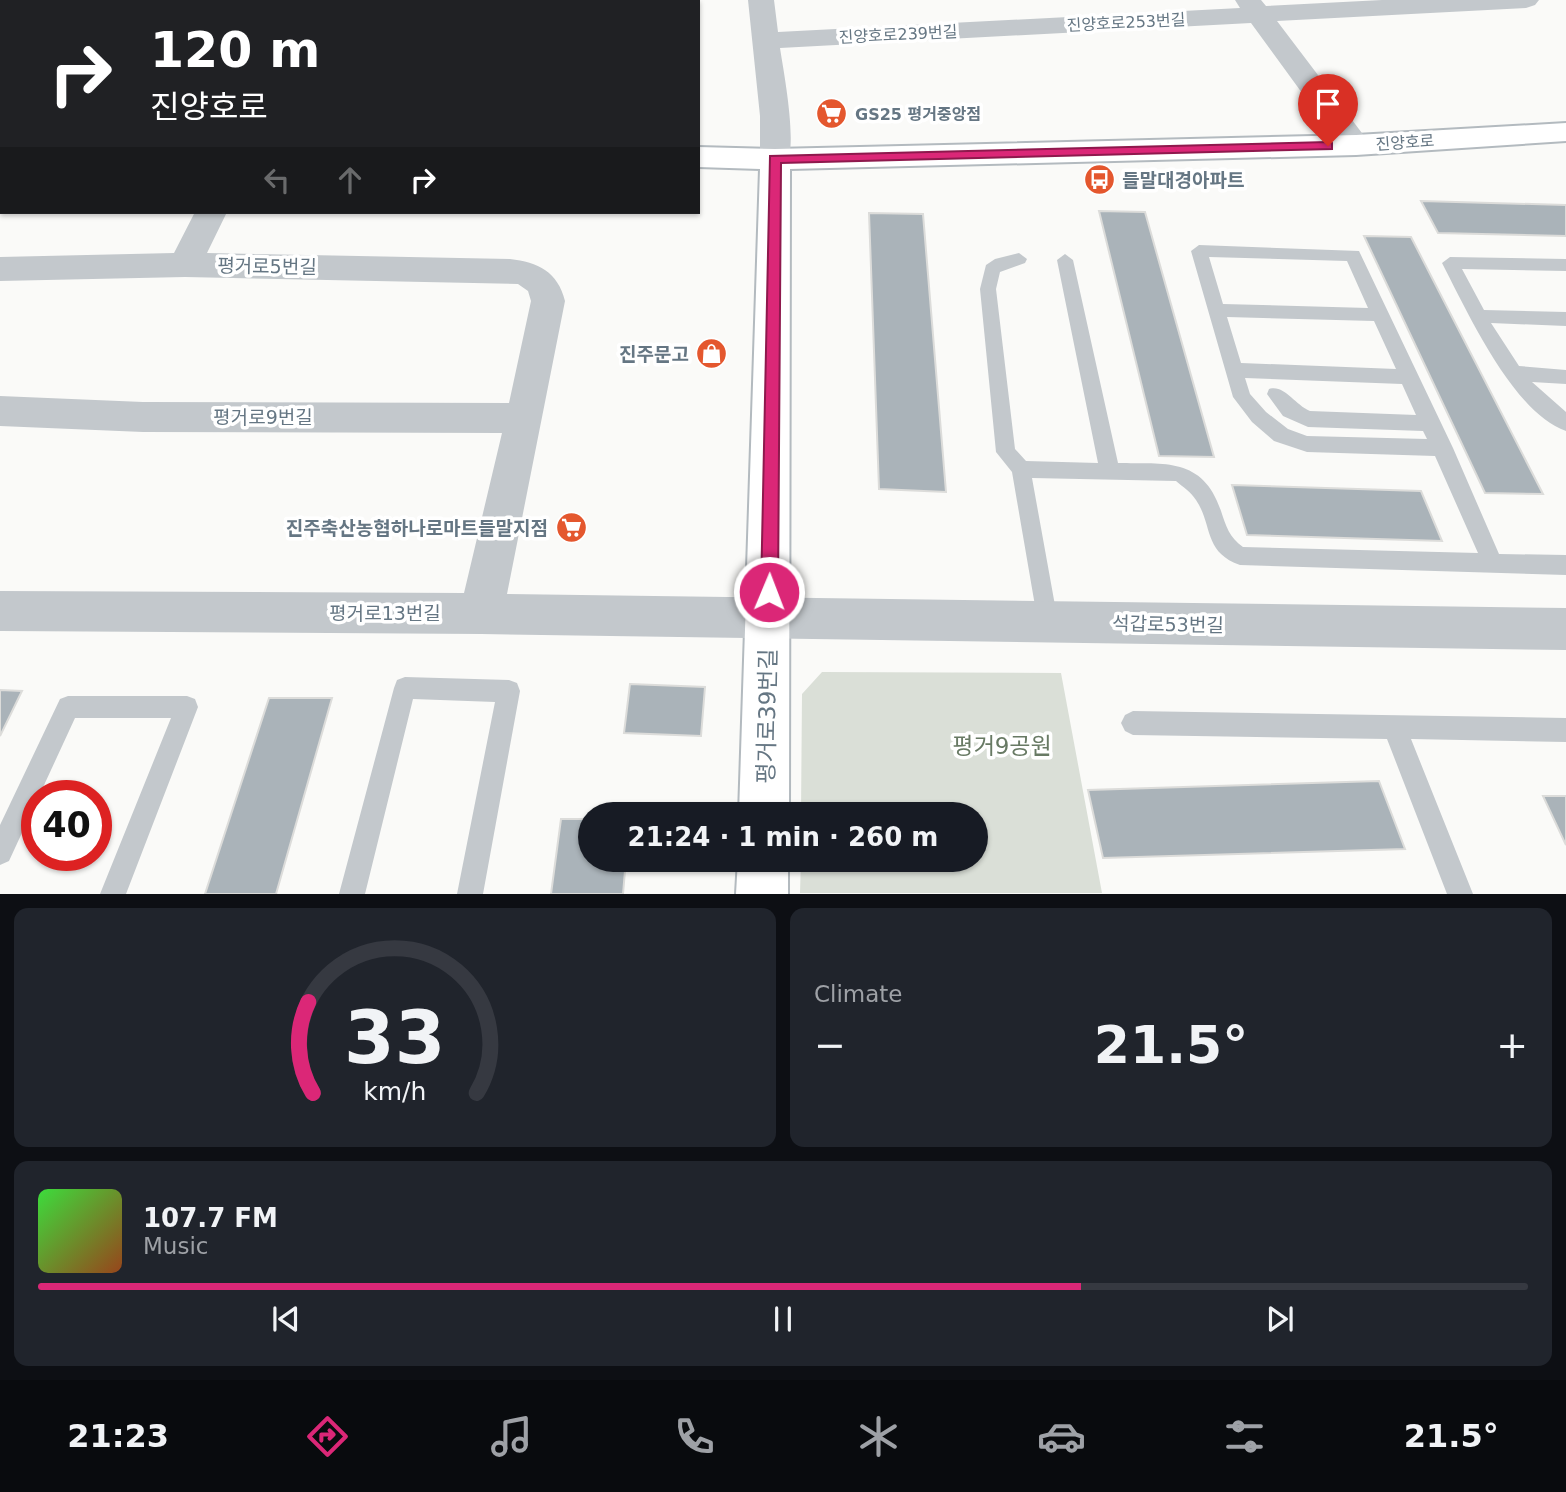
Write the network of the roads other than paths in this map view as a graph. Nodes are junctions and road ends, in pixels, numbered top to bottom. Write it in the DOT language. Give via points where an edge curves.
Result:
graph roads {
  1 [pos="761,0"];
  2 [pos="1526,0"];
  3 [pos="1253,7"];
  4 [pos="1003,10"];
  5 [pos="768,41"];
  6 [pos="1566,132"];
  7 [pos="1356,145"];
  8 [pos="700,157"];
  9 [pos="775,159"];
  10 [pos="210,214"];
  11 [pos="1019,259"];
  12 [pos="1065,260"];
  13 [pos="185,265"];
  14 [pos="1566,265"];
  15 [pos="0,269"];
  16 [pos="1219,310"];
  17 [pos="1381,315"];
  18 [pos="1480,316"];
  19 [pos="1566,319"];
  20 [pos="1234,370"];
  21 [pos="1512,373"];
  22 [pos="1409,377"];
  23 [pos="1566,377"];
  24 [pos="1276,394"];
  25 [pos="0,411"];
  26 [pos="525,418"];
  27 [pos="1430,423"];
  28 [pos="1566,424"];
  29 [pos="1443,448"];
  30 [pos="1021,469"];
  31 [pos="1110,471"];
  32 [pos="1493,563"];
  33 [pos="1566,565"];
  34 [pos="0,611"];
  35 [pos="481,614"];
  36 [pos="769,618"];
  37 [pos="1047,622"];
  38 [pos="1566,629"];
  39 [pos="1133,723"];
  40 [pos="1394,727"];
  41 [pos="1566,730"];
  42 [pos="764,802"];
  43 [pos="0,852"];
  44 [pos="763,872"];
  45 [pos="113,894"];
  46 [pos="352,894"];
  47 [pos="471,894"];
  48 [pos="762,894"];
  49 [pos="1460,894"];
  1 -- 5 [label="street"];
  2 -- 3 [label="street, 진양호로253번길"];
  3 -- 4 [label="street, 진양호로253번길"];
  3 -- 7 [label="street"];
  4 -- 5 [label="street, 진양호로239번길"];
  5 -- 9 [label="street"];
  6 -- 7 [label="street, 진양호로"];
  7 -- 9 [label="street, 진양호로"];
  8 -- 9 [label="street, 진양호로"];
  9 -- 36 [label="street, 평거로39번길"];
  10 -- 13 [label="street"];
  11 -- 30 [label="lane" via="992,269 988,289 1006,452"];
  12 -- 31 [label="lane"];
  13 -- 15 [label="street, 평거로5번길"];
  13 -- 26 [label="street, 평거로5번길" via="510,271 533,276 547,292 548,302"];
  14 -- 18 [label="lane" via="1450,262"];
  16 -- 17 [label="lane"];
  16 -- 17 [label="lane" via="1199,251 1353,255"];
  16 -- 20 [label="lane"];
  17 -- 22 [label="lane"];
  18 -- 19 [label="lane"];
  18 -- 21 [label="lane"];
  20 -- 22 [label="lane"];
  20 -- 29 [label="lane" via="1242,397 1259,417 1294,440"];
  21 -- 23 [label="lane"];
  21 -- 28 [label="lane"];
  22 -- 27 [label="lane"];
  24 -- 27 [label="lane" via="1290,411 1308,419"];
  25 -- 26 [label="street, 평거로9번길" via="143,417"];
  26 -- 35 [label="street"];
  27 -- 29 [label="lane"];
  29 -- 32 [label="lane"];
  30 -- 31 [label="lane"];
  30 -- 37 [label="lane"];
  31 -- 32 [label="lane" via="1180,473 1194,481 1210,501 1219,539 1241,556"];
  32 -- 33 [label="lane"];
  34 -- 35 [label="street, 평거로13번길"];
  35 -- 36 [label="street, 평거로13번길"];
  36 -- 37 [label="street, 석갑로53번길"];
  36 -- 42 [label="street, 평거로39번길"];
  37 -- 38 [label="street, 석갑로53번길"];
  39 -- 40 [label="lane"];
  40 -- 41 [label="lane"];
  40 -- 49 [label="lane"];
  43 -- 45 [label="lane" via="68,707 187,707"];
  44 -- 48 [label="street"];
  46 -- 47 [label="lane" via="405,688 509,691"];
}
